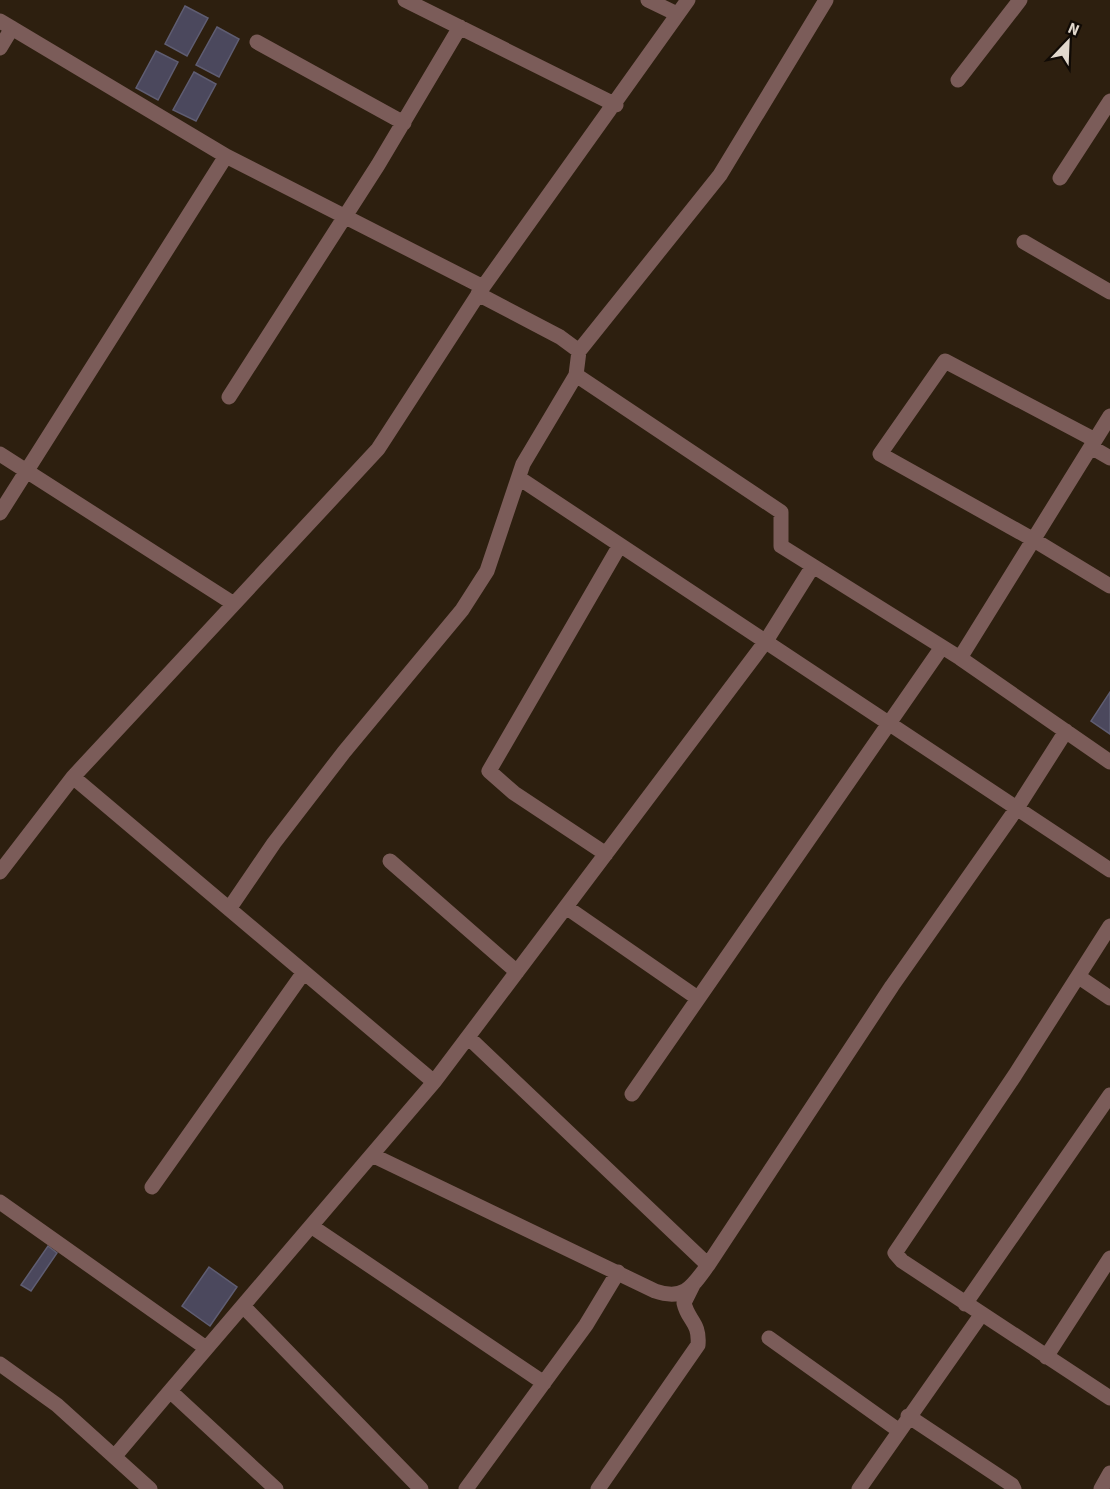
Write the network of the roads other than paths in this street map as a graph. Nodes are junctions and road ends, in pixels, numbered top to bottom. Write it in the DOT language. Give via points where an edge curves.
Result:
graph roads {
  1 [pos="407,0"];
  2 [pos="648,0"];
  3 [pos="688,0"];
  4 [pos="826,0"];
  5 [pos="1020,0"];
  6 [pos="677,14"];
  7 [pos="6,24"];
  8 [pos="460,27"];
  9 [pos="257,42"];
  10 [pos="0,48"];
  11 [pos="958,80"];
  12 [pos="1110,101"];
  13 [pos="616,105"];
  14 [pos="404,123"];
  15 [pos="226,156"];
  16 [pos="1060,177"];
  17 [pos="344,216"];
  18 [pos="1024,242"];
  19 [pos="480,291"];
  20 [pos="1110,292"];
  21 [pos="579,351"];
  22 [pos="576,375"];
  23 [pos="229,397"];
  24 [pos="1110,416"];
  25 [pos="1093,443"];
  26 [pos="0,454"];
  27 [pos="1110,458"];
  28 [pos="28,472"];
  29 [pos="519,478"];
  30 [pos="0,513"];
  31 [pos="1034,540"];
  32 [pos="620,545"];
  33 [pos="813,566"];
  34 [pos="1110,586"];
  35 [pos="234,604"];
  36 [pos="766,641"];
  37 [pos="942,647"];
  38 [pos="960,658"];
  39 [pos="891,724"];
  40 [pos="1066,731"];
  41 [pos="1110,762"];
  42 [pos="73,777"];
  43 [pos="1017,808"];
  44 [pos="6,853"];
  45 [pos="606,854"];
  46 [pos="390,861"];
  47 [pos="1110,870"];
  48 [pos="0,872"];
  49 [pos="566,908"];
  50 [pos="229,909"];
  51 [pos="1110,926"];
  52 [pos="304,972"];
  53 [pos="517,972"];
  54 [pos="1079,977"];
  55 [pos="696,997"];
  56 [pos="1110,998"];
  57 [pos="468,1037"];
  58 [pos="434,1082"];
  59 [pos="632,1094"];
  60 [pos="1110,1095"];
  61 [pos="372,1155"];
  62 [pos="152,1187"];
  63 [pos="0,1202"];
  64 [pos="311,1226"];
  65 [pos="1110,1258"];
  66 [pos="708,1265"];
  67 [pos="618,1272"];
  68 [pos="693,1285"];
  69 [pos="965,1304"];
  70 [pos="243,1306"];
  71 [pos="981,1315"];
  72 [pos="769,1338"];
  73 [pos="206,1348"];
  74 [pos="1046,1357"];
  75 [pos="0,1364"];
  76 [pos="544,1383"];
  77 [pos="170,1391"];
  78 [pos="1110,1398"];
  79 [pos="908,1416"];
  80 [pos="898,1430"];
  81 [pos="115,1456"];
  82 [pos="1110,1473"];
  83 [pos="150,1489"];
  84 [pos="276,1489"];
  85 [pos="421,1489"];
  86 [pos="466,1489"];
  87 [pos="598,1489"];
  88 [pos="859,1489"];
  89 [pos="1014,1489"];
  90 [pos="1101,1489"];
  1 -- 8 [label="street"];
  2 -- 6 [label="street"];
  3 -- 6 [label="street"];
  4 -- 21 [label="street" via="720,176"];
  5 -- 11 [label="street"];
  6 -- 13 [label="street"];
  7 -- 10 [label="street"];
  7 -- 15 [label="street"];
  8 -- 13 [label="street"];
  8 -- 14 [label="street"];
  9 -- 14 [label="street"];
  12 -- 16 [label="street"];
  13 -- 19 [label="street"];
  14 -- 17 [label="street"];
  15 -- 17 [label="street"];
  15 -- 28 [label="street"];
  17 -- 19 [label="street"];
  17 -- 23 [label="street"];
  18 -- 20 [label="street"];
  19 -- 21 [label="street"];
  19 -- 35 [label="street" via="378,449"];
  21 -- 22 [label="street"];
  22 -- 29 [label="street" via="523,464"];
  22 -- 33 [label="street" via="781,512 781,546"];
  24 -- 25 [label="street"];
  25 -- 27 [label="street"];
  25 -- 31 [label="street"];
  25 -- 31 [label="street" via="945,361 880,454"];
  26 -- 28 [label="street"];
  28 -- 30 [label="street"];
  28 -- 35 [label="street"];
  29 -- 32 [label="street"];
  29 -- 50 [label="street" via="487,571 462,610 344,752"];
  31 -- 34 [label="street"];
  31 -- 38 [label="street"];
  32 -- 36 [label="street"];
  32 -- 45 [label="street" via="489,771 514,793"];
  33 -- 36 [label="street"];
  33 -- 37 [label="street"];
  35 -- 42 [label="street"];
  36 -- 39 [label="street"];
  36 -- 45 [label="street"];
  37 -- 38 [label="street"];
  37 -- 39 [label="street"];
  38 -- 40 [label="street"];
  39 -- 43 [label="street"];
  39 -- 55 [label="street"];
  40 -- 41 [label="street"];
  40 -- 43 [label="street"];
  42 -- 44 [label="street"];
  42 -- 50 [label="street"];
  43 -- 47 [label="street"];
  43 -- 66 [label="street" via="892,986"];
  44 -- 48 [label="street"];
  45 -- 49 [label="street"];
  46 -- 53 [label="street"];
  49 -- 53 [label="street"];
  49 -- 55 [label="street"];
  50 -- 52 [label="street"];
  51 -- 54 [label="street"];
  52 -- 58 [label="street"];
  52 -- 62 [label="street"];
  53 -- 57 [label="street"];
  54 -- 56 [label="street"];
  54 -- 69 [label="street" via="895,1253"];
  55 -- 59 [label="street"];
  57 -- 58 [label="street"];
  57 -- 66 [label="street"];
  58 -- 61 [label="street"];
  60 -- 69 [label="street"];
  61 -- 64 [label="street"];
  61 -- 67 [label="street"];
  63 -- 73 [label="street"];
  64 -- 70 [label="street"];
  64 -- 76 [label="street"];
  65 -- 74 [label="street"];
  66 -- 68 [label="street"];
  67 -- 68 [label="street" via="670,1296"];
  67 -- 76 [label="street"];
  68 -- 87 [label="street" via="684,1303 699,1332 698,1345"];
  69 -- 71 [label="street"];
  70 -- 73 [label="street"];
  70 -- 85 [label="street"];
  71 -- 74 [label="street"];
  71 -- 79 [label="street"];
  72 -- 80 [label="street"];
  73 -- 77 [label="street"];
  74 -- 78 [label="street"];
  75 -- 81 [label="street" via="57,1405"];
  76 -- 86 [label="street"];
  77 -- 81 [label="street"];
  77 -- 84 [label="street"];
  79 -- 80 [label="street"];
  79 -- 89 [label="street"];
  80 -- 88 [label="street"];
  81 -- 83 [label="street"];
  82 -- 90 [label="street"];
}
